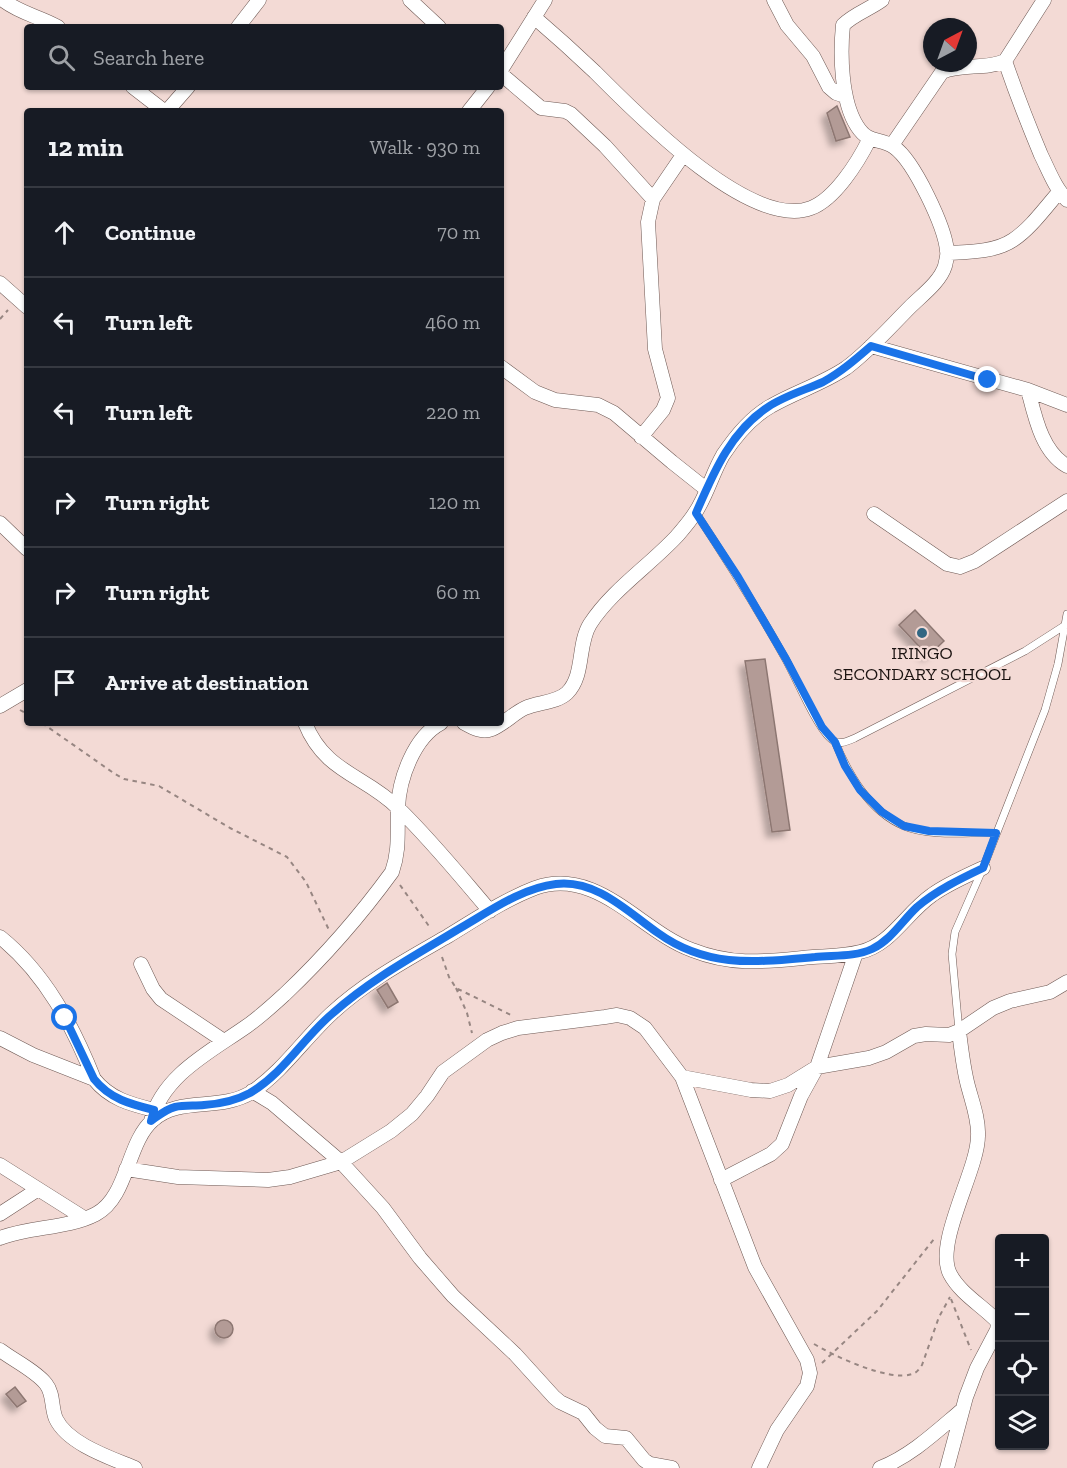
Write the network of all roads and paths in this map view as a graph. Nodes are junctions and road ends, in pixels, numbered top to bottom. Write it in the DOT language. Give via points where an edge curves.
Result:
graph roads {
  1 [pos="3,0"];
  2 [pos="259,0"];
  3 [pos="410,0"];
  4 [pos="545,0"];
  5 [pos="774,0"];
  6 [pos="882,0"];
  7 [pos="1044,0"];
  8 [pos="534,17"];
  9 [pos="53,24"];
  10 [pos="240,24"];
  11 [pos="436,24"];
  12 [pos="1005,62"];
  13 [pos="504,65"];
  14 [pos="504,77"];
  15 [pos="137,90"];
  16 [pos="185,90"];
  17 [pos="486,90"];
  18 [pos="845,96"];
  19 [pos="162,108"];
  20 [pos="169,108"];
  21 [pos="471,108"];
  22 [pos="869,140"];
  23 [pos="892,145"];
  24 [pos="683,155"];
  25 [pos="1063,196"];
  26 [pos="653,199"];
  27 [pos="948,253"];
  28 [pos="0,283"];
  29 [pos="24,304"];
  30 [pos="871,346"];
  31 [pos="504,369"];
  32 [pos="1028,390"];
  33 [pos="1067,405"];
  34 [pos="641,437"];
  35 [pos="1067,466"];
  36 [pos="706,489"];
  37 [pos="1067,501"];
  38 [pos="696,513"];
  39 [pos="874,514"];
  40 [pos="0,523"];
  41 [pos="24,546"];
  42 [pos="1067,614"];
  43 [pos="1066,625"];
  44 [pos="24,692"];
  45 [pos="0,706"];
  46 [pos="504,721"];
  47 [pos="46,726"];
  48 [pos="306,726"];
  49 [pos="437,726"];
  50 [pos="472,726"];
  51 [pos="497,726"];
  52 [pos="835,742"];
  53 [pos="398,807"];
  54 [pos="996,833"];
  55 [pos="983,868"];
  56 [pos="392,872"];
  57 [pos="490,910"];
  58 [pos="0,937"];
  59 [pos="438,942"];
  60 [pos="335,943"];
  61 [pos="856,954"];
  62 [pos="141,964"];
  63 [pos="1067,982"];
  64 [pos="456,987"];
  65 [pos="538,1026"];
  66 [pos="959,1031"];
  67 [pos="0,1038"];
  68 [pos="224,1041"];
  69 [pos="473,1049"];
  70 [pos="817,1066"];
  71 [pos="682,1077"];
  72 [pos="94,1079"];
  73 [pos="252,1091"];
  74 [pos="152,1116"];
  75 [pos="341,1162"];
  76 [pos="0,1165"];
  77 [pos="126,1169"];
  78 [pos="721,1180"];
  79 [pos="37,1190"];
  80 [pos="0,1214"];
  81 [pos="84,1218"];
  82 [pos="935,1237"];
  83 [pos="0,1238"];
  84 [pos="949,1273"];
  85 [pos="950,1297"];
  86 [pos="789,1328"];
  87 [pos="0,1350"];
  88 [pos="832,1354"];
  89 [pos="976,1368"];
  90 [pos="810,1373"];
  91 [pos="962,1410"];
  92 [pos="135,1468"];
  93 [pos="672,1468"];
  94 [pos="759,1468"];
  95 [pos="880,1468"];
  96 [pos="947,1468"];
  1 -- 9 [label="street"];
  2 -- 10 [label="street"];
  3 -- 11 [label="street"];
  4 -- 8 [label="street"];
  5 -- 18 [label="street" via="813,56 829,87"];
  6 -- 18 [label="street" via="843,25"];
  7 -- 12 [label="street"];
  8 -- 13 [label="street"];
  8 -- 24 [label="street"];
  12 -- 23 [label="street" via="952,67 942,72"];
  12 -- 25 [label="street" via="1026,121"];
  14 -- 26 [label="street" via="541,108 571,114 620,160"];
  15 -- 19 [label="street"];
  16 -- 20 [label="street"];
  17 -- 21 [label="street"];
  18 -- 22 [label="street" via="857,127"];
  22 -- 23 [label="street"];
  22 -- 24 [label="street" via="861,157 823,202 809,209 773,207 748,198"];
  23 -- 27 [label="street" via="921,184"];
  24 -- 26 [label="street"];
  25 -- 27 [label="street" via="1013,240 974,251"];
  26 -- 34 [label="street" via="648,222 655,349 668,398"];
  27 -- 30 [label="street" via="936,281"];
  28 -- 29 [label="street"];
  30 -- 32 [label="street"];
  30 -- 36 [label="street" via="847,367 769,406 748,424 719,462"];
  31 -- 34 [label="street" via="535,392 555,400 598,405 614,413"];
  32 -- 33 [label="street"];
  32 -- 35 [label="street" via="1044,440 1053,455"];
  34 -- 36 [label="street"];
  36 -- 38 [label="street"];
  37 -- 39 [label="street" via="960,567 947,564"];
  38 -- 46 [label="street" via="601,609 589,626 570,690 562,698 527,707"];
  38 -- 52 [label="lane" via="738,577 822,727"];
  40 -- 41 [label="street"];
  42 -- 43 [label="lane"];
  43 -- 52 [label="lane" via="855,738"];
  43 -- 54 [label="lane" via="1045,710"];
  44 -- 45 [label="street"];
  47 -- 60 [label="path" via="124,779 159,786 287,857 306,882"];
  48 -- 53 [label="street" via="326,756"];
  49 -- 53 [label="street" via="415,749"];
  50 -- 51 [label="street" via="482,730"];
  52 -- 54 [label="lane" via="860,790 882,812 904,826 929,831"];
  53 -- 56 [label="street" via="398,856"];
  53 -- 57 [label="street"];
  54 -- 55 [label="lane"];
  55 -- 61 [label="street" via="932,895 888,938"];
  55 -- 66 [label="lane" via="955,932 952,954"];
  56 -- 59 [label="path"];
  56 -- 60 [label="street"];
  57 -- 59 [label="street"];
  57 -- 61 [label="street" via="537,888 558,883 596,890 666,938 726,961 764,962"];
  58 -- 72 [label="street" via="17,950 45,984 80,1045"];
  59 -- 64 [label="path"];
  59 -- 73 [label="street" via="364,988 331,1014 282,1067"];
  60 -- 68 [label="street" via="284,995"];
  61 -- 70 [label="street"];
  62 -- 68 [label="street" via="161,999"];
  63 -- 66 [label="street" via="1050,992 993,1008"];
  64 -- 65 [label="path"];
  64 -- 69 [label="path" via="467,1013"];
  65 -- 69 [label="street" via="502,1032"];
  65 -- 71 [label="street" via="616,1016 630,1018 645,1028"];
  66 -- 70 [label="street" via="914,1036 869,1058"];
  66 -- 84 [label="street" via="978,1136 975,1159 951,1231"];
  67 -- 72 [label="street"];
  68 -- 74 [label="street" via="172,1083"];
  69 -- 75 [label="street" via="443,1072 412,1114"];
  70 -- 71 [label="street" via="788,1085 770,1091"];
  70 -- 78 [label="street" via="782,1144 771,1154"];
  71 -- 78 [label="street"];
  72 -- 74 [label="street" via="111,1096"];
  73 -- 74 [label="street" via="225,1102 175,1107"];
  73 -- 75 [label="street" via="272,1102"];
  74 -- 77 [label="street"];
  75 -- 77 [label="street" via="268,1180 178,1177"];
  75 -- 93 [label="street" via="453,1296 554,1397 583,1413 605,1436 626,1438 650,1464"];
  76 -- 79 [label="street"];
  77 -- 81 [label="street" via="108,1204"];
  78 -- 86 [label="street" via="755,1267"];
  79 -- 80 [label="street"];
  79 -- 81 [label="street"];
  81 -- 83 [label="street"];
  82 -- 88 [label="path" via="877,1311"];
  84 -- 85 [label="path"];
  84 -- 89 [label="street" via="998,1324"];
  85 -- 88 [label="path" via="918,1372 902,1376 880,1372"];
  85 -- 89 [label="path"];
  86 -- 88 [label="path"];
  86 -- 90 [label="street" via="807,1359"];
  87 -- 92 [label="street" via="45,1383 52,1394 55,1417 70,1436"];
  88 -- 90 [label="path"];
  89 -- 91 [label="street"];
  90 -- 94 [label="street" via="807,1386 777,1430"];
  91 -- 95 [label="street" via="893,1463"];
  91 -- 96 [label="street"];
}
